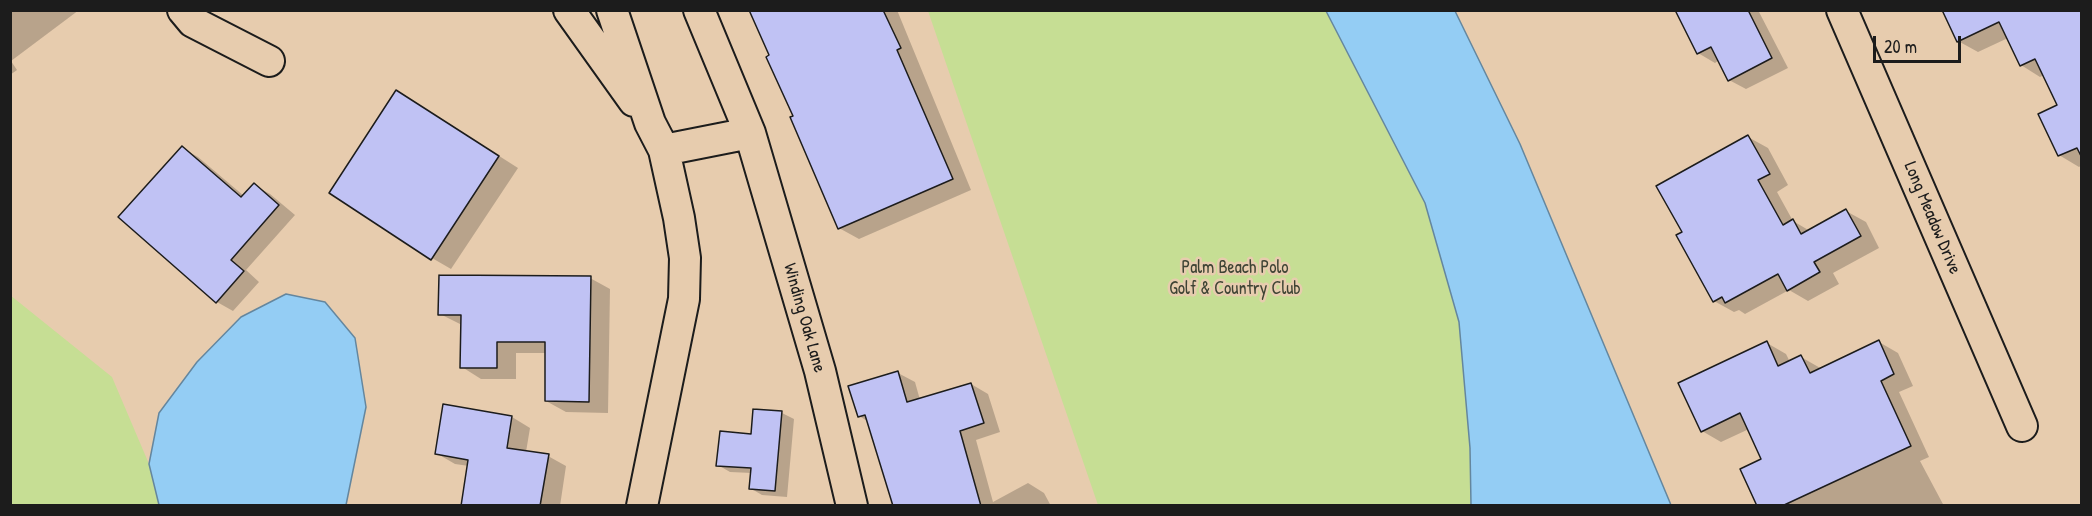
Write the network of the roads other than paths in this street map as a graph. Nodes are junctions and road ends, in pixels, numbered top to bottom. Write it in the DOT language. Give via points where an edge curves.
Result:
graph roads {
  1 [pos="183,10"];
  2 [pos="569,10"];
  3 [pos="612,10"];
  4 [pos="699,10"];
  5 [pos="1842,10"];
  6 [pos="270,61"];
  7 [pos="650,123"];
  8 [pos="750,133"];
  9 [pos="664,150"];
  10 [pos="2022,426"];
  11 [pos="642,506"];
  12 [pos="852,506"];
  1 -- 6 [label="street" via="193,22"];
  2 -- 7 [label="street"];
  3 -- 7 [label="street"];
  4 -- 8 [label="street, Winding Oak Lane"];
  5 -- 10 [label="street, Long Meadow Drive"];
  7 -- 9 [label="street"];
  8 -- 9 [label="street"];
  8 -- 12 [label="street, Winding Oak Lane" via="820,371"];
  9 -- 11 [label="street" via="682,238 684,299"];
}
